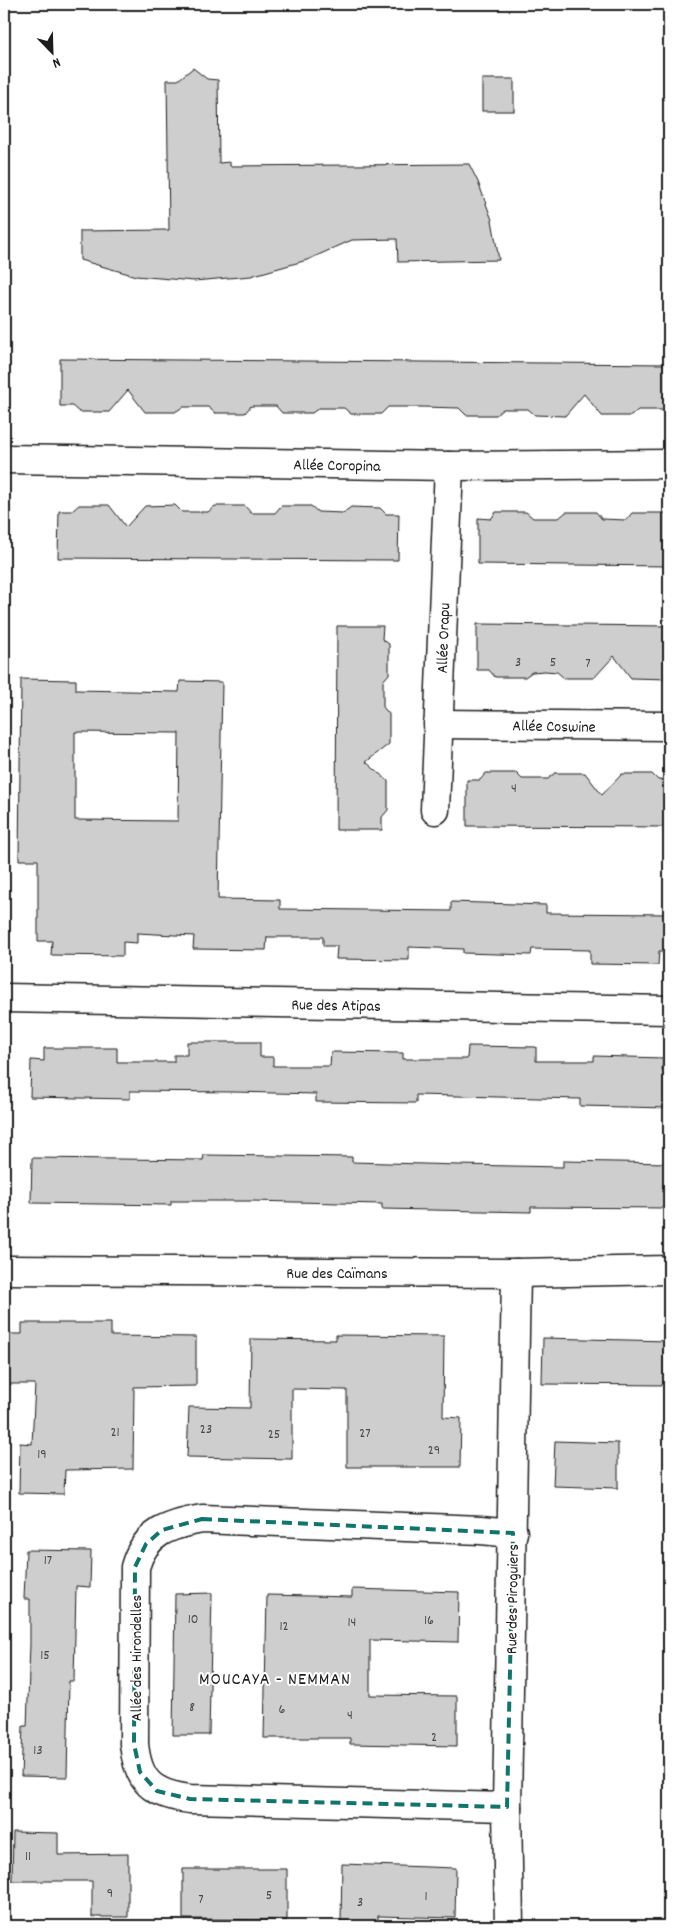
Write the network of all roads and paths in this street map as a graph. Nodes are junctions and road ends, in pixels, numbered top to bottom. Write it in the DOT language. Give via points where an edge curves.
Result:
graph roads {
  1 [pos="4,460"];
  2 [pos="669,464"];
  3 [pos="449,466"];
  4 [pos="438,724"];
  5 [pos="669,726"];
  6 [pos="435,810"];
  7 [pos="4,998"];
  8 [pos="669,1010"];
  9 [pos="4,1270"];
  10 [pos="669,1270"];
  11 [pos="516,1273"];
  12 [pos="513,1533"];
  13 [pos="507,1806"];
  14 [pos="509,1926"];
  1 -- 3 [label="street, Allée Coropina"];
  2 -- 3 [label="street, Allée Coropina"];
  3 -- 4 [label="street, Allée Orapu"];
  4 -- 5 [label="street, Allée Coswine"];
  4 -- 6 [label="street, Allée Orapu"];
  7 -- 8 [label="street, Rue des Atipas"];
  9 -- 11 [label="street, Rue des Caïmans"];
  10 -- 11 [label="street, Rue des Caïmans"];
  11 -- 12 [label="street, Rue des Piroguiers"];
  12 -- 13 [label="street, Rue des Piroguiers"];
  12 -- 13 [label="street, Allée des Hirondelles" via="202,1520 174,1525 154,1536 139,1554 135,1567 134,1744 140,1772 157,1791 170,1797 190,1799"];
  13 -- 14 [label="street, Rue des Piroguiers"];
}
